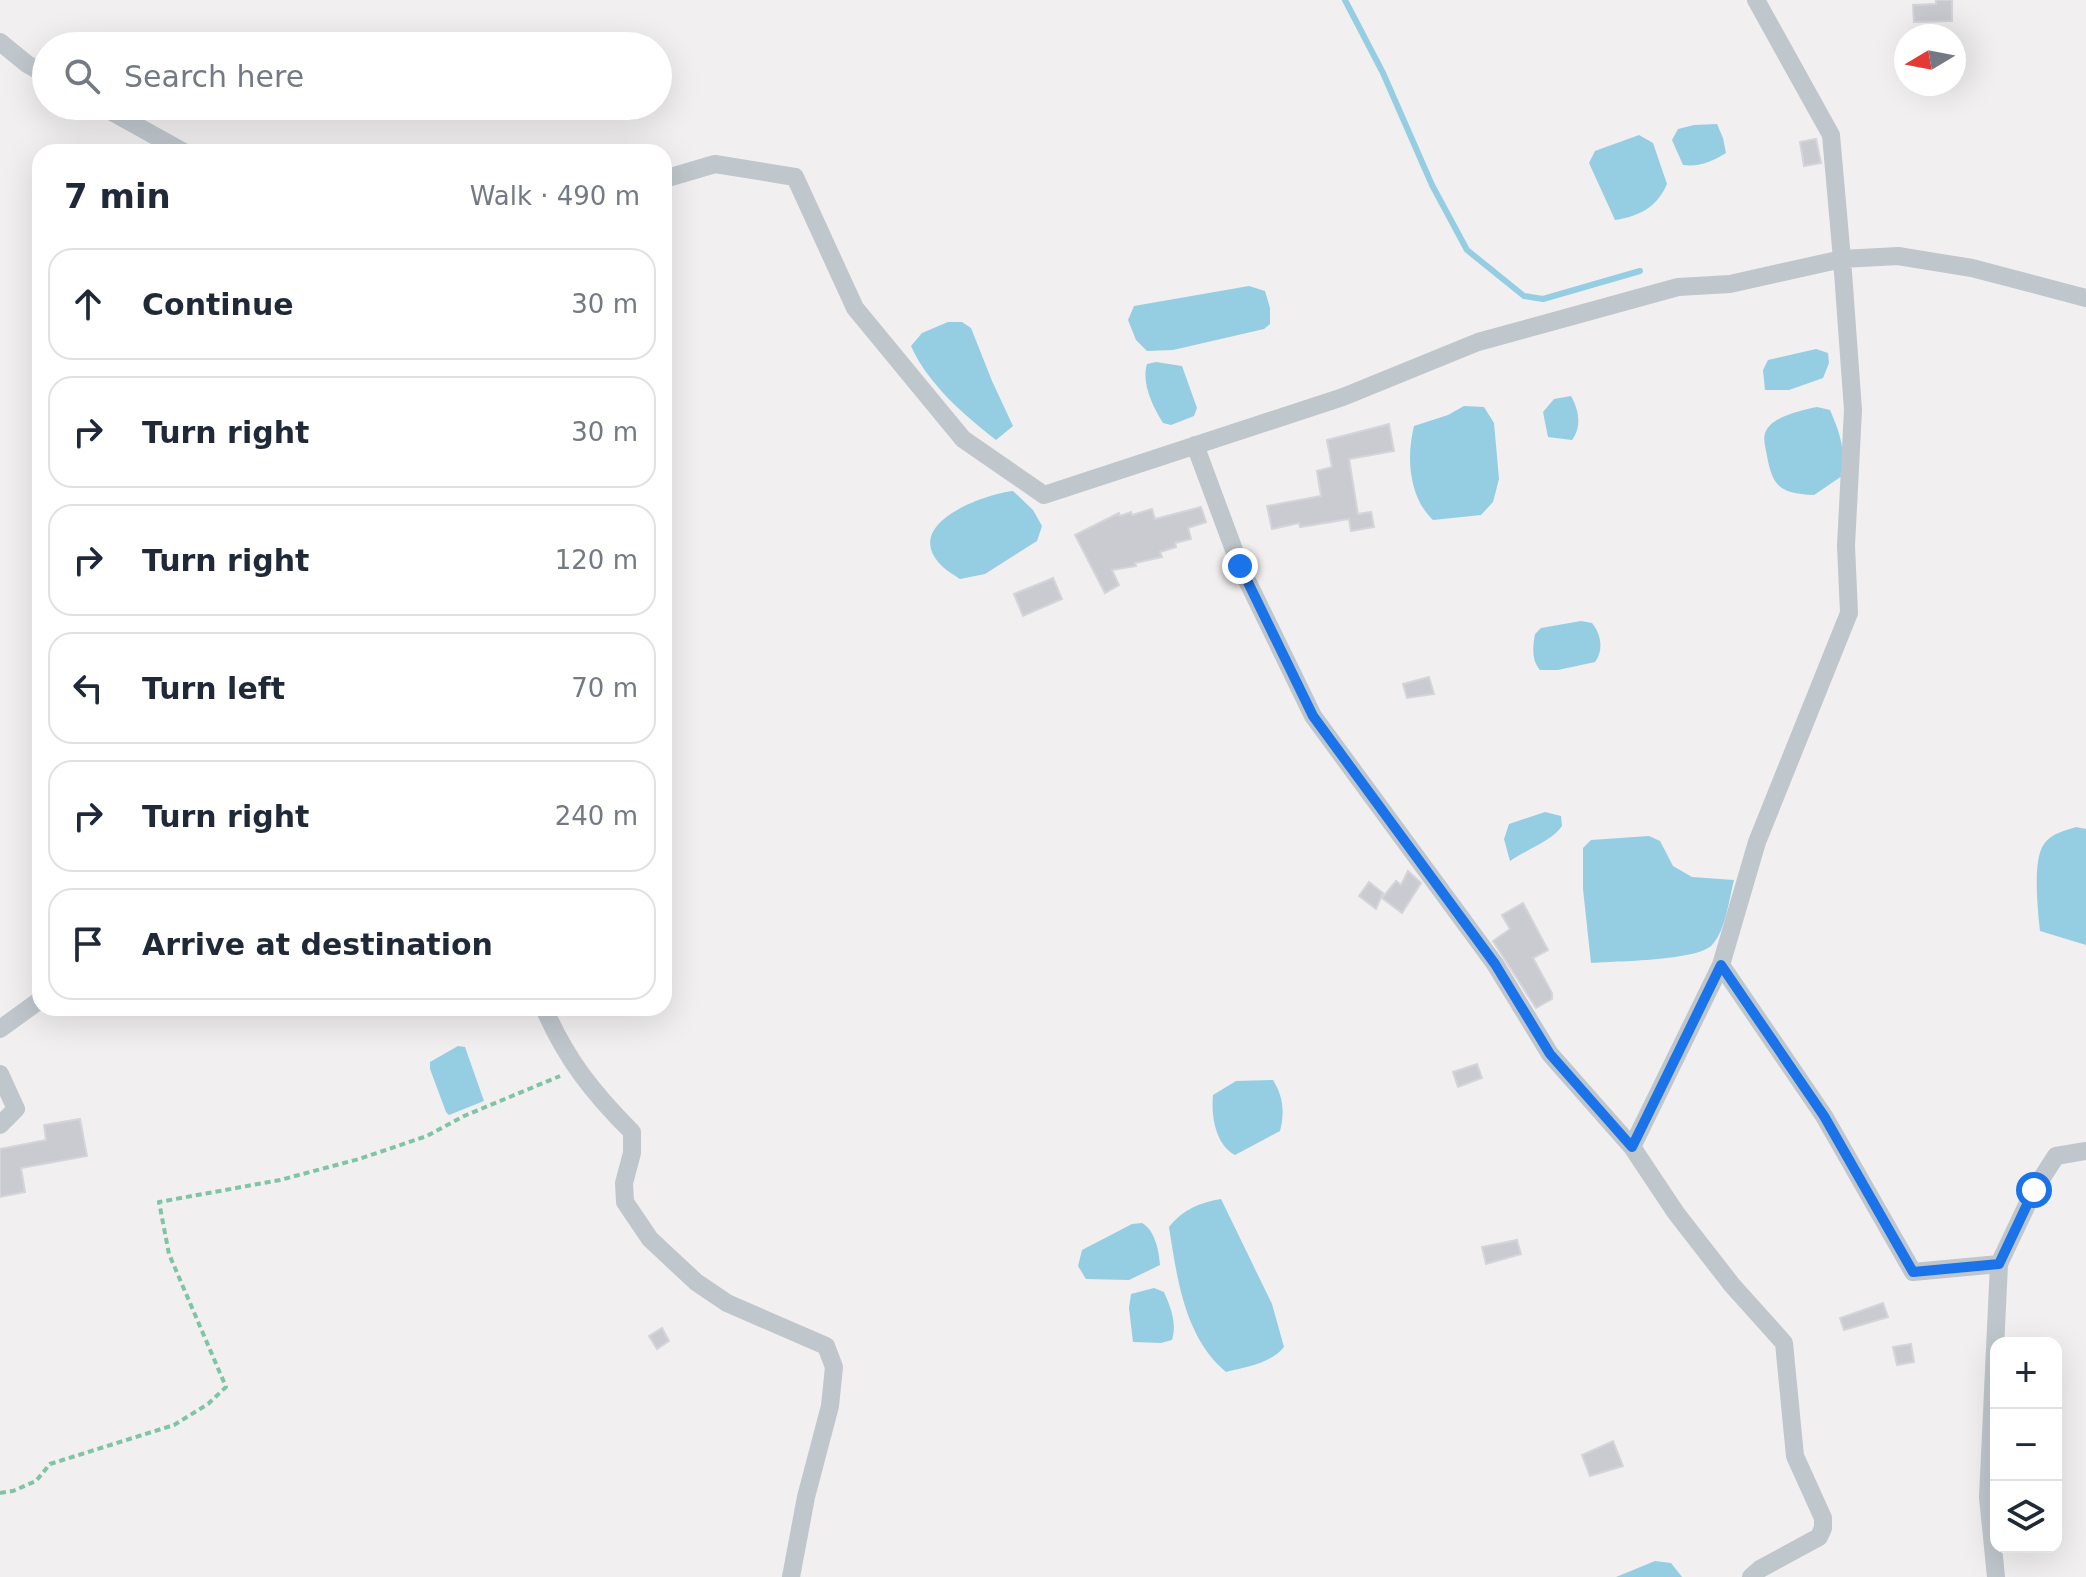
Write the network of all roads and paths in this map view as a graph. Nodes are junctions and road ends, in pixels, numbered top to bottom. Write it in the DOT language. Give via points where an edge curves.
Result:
graph roads {
  1 [pos="1756,0"];
  2 [pos="0,42"];
  3 [pos="32,67"];
  4 [pos="126,120"];
  5 [pos="170,144"];
  6 [pos="672,177"];
  7 [pos="1842,259"];
  8 [pos="2086,298"];
  9 [pos="1195,445"];
  10 [pos="1721,965"];
  11 [pos="32,1006"];
  12 [pos="547,1016"];
  13 [pos="0,1029"];
  14 [pos="577,1069"];
  15 [pos="0,1074"];
  16 [pos="0,1125"];
  17 [pos="1632,1147"];
  18 [pos="2086,1151"];
  19 [pos="1999,1264"];
  20 [pos="0,1493"];
  21 [pos="791,1577"];
  22 [pos="1751,1577"];
  23 [pos="1996,1577"];
  1 -- 7 [label="street" via="1831,135"];
  2 -- 3 [label="street"];
  4 -- 5 [label="street"];
  6 -- 9 [label="street" via="715,164 795,177 855,308 963,439 1044,495"];
  7 -- 8 [label="street" via="1898,256 1972,268"];
  7 -- 9 [label="street" via="1730,284 1678,287 1478,342 1343,397"];
  7 -- 10 [label="street" via="1853,410 1846,546 1849,613 1757,842"];
  9 -- 17 [label="street" via="1240,566 1313,716 1495,964 1550,1054"];
  10 -- 17 [label="street"];
  10 -- 19 [label="street" via="1824,1116 1913,1272"];
  11 -- 13 [label="street"];
  12 -- 14 [label="street"];
  14 -- 20 [label="path" via="427,1136 359,1159 159,1202 169,1254 226,1387 174,1425 50,1464 36,1481"];
  14 -- 21 [label="street" via="597,1098 632,1132 625,1202 650,1239 727,1303 826,1346 834,1367 830,1406"];
  15 -- 16 [label="street" via="16,1109"];
  17 -- 22 [label="street" via="1676,1213 1784,1343 1795,1456 1823,1528 1819,1537"];
  18 -- 19 [label="street" via="2056,1156"];
  19 -- 23 [label="street" via="1988,1497"];
}
